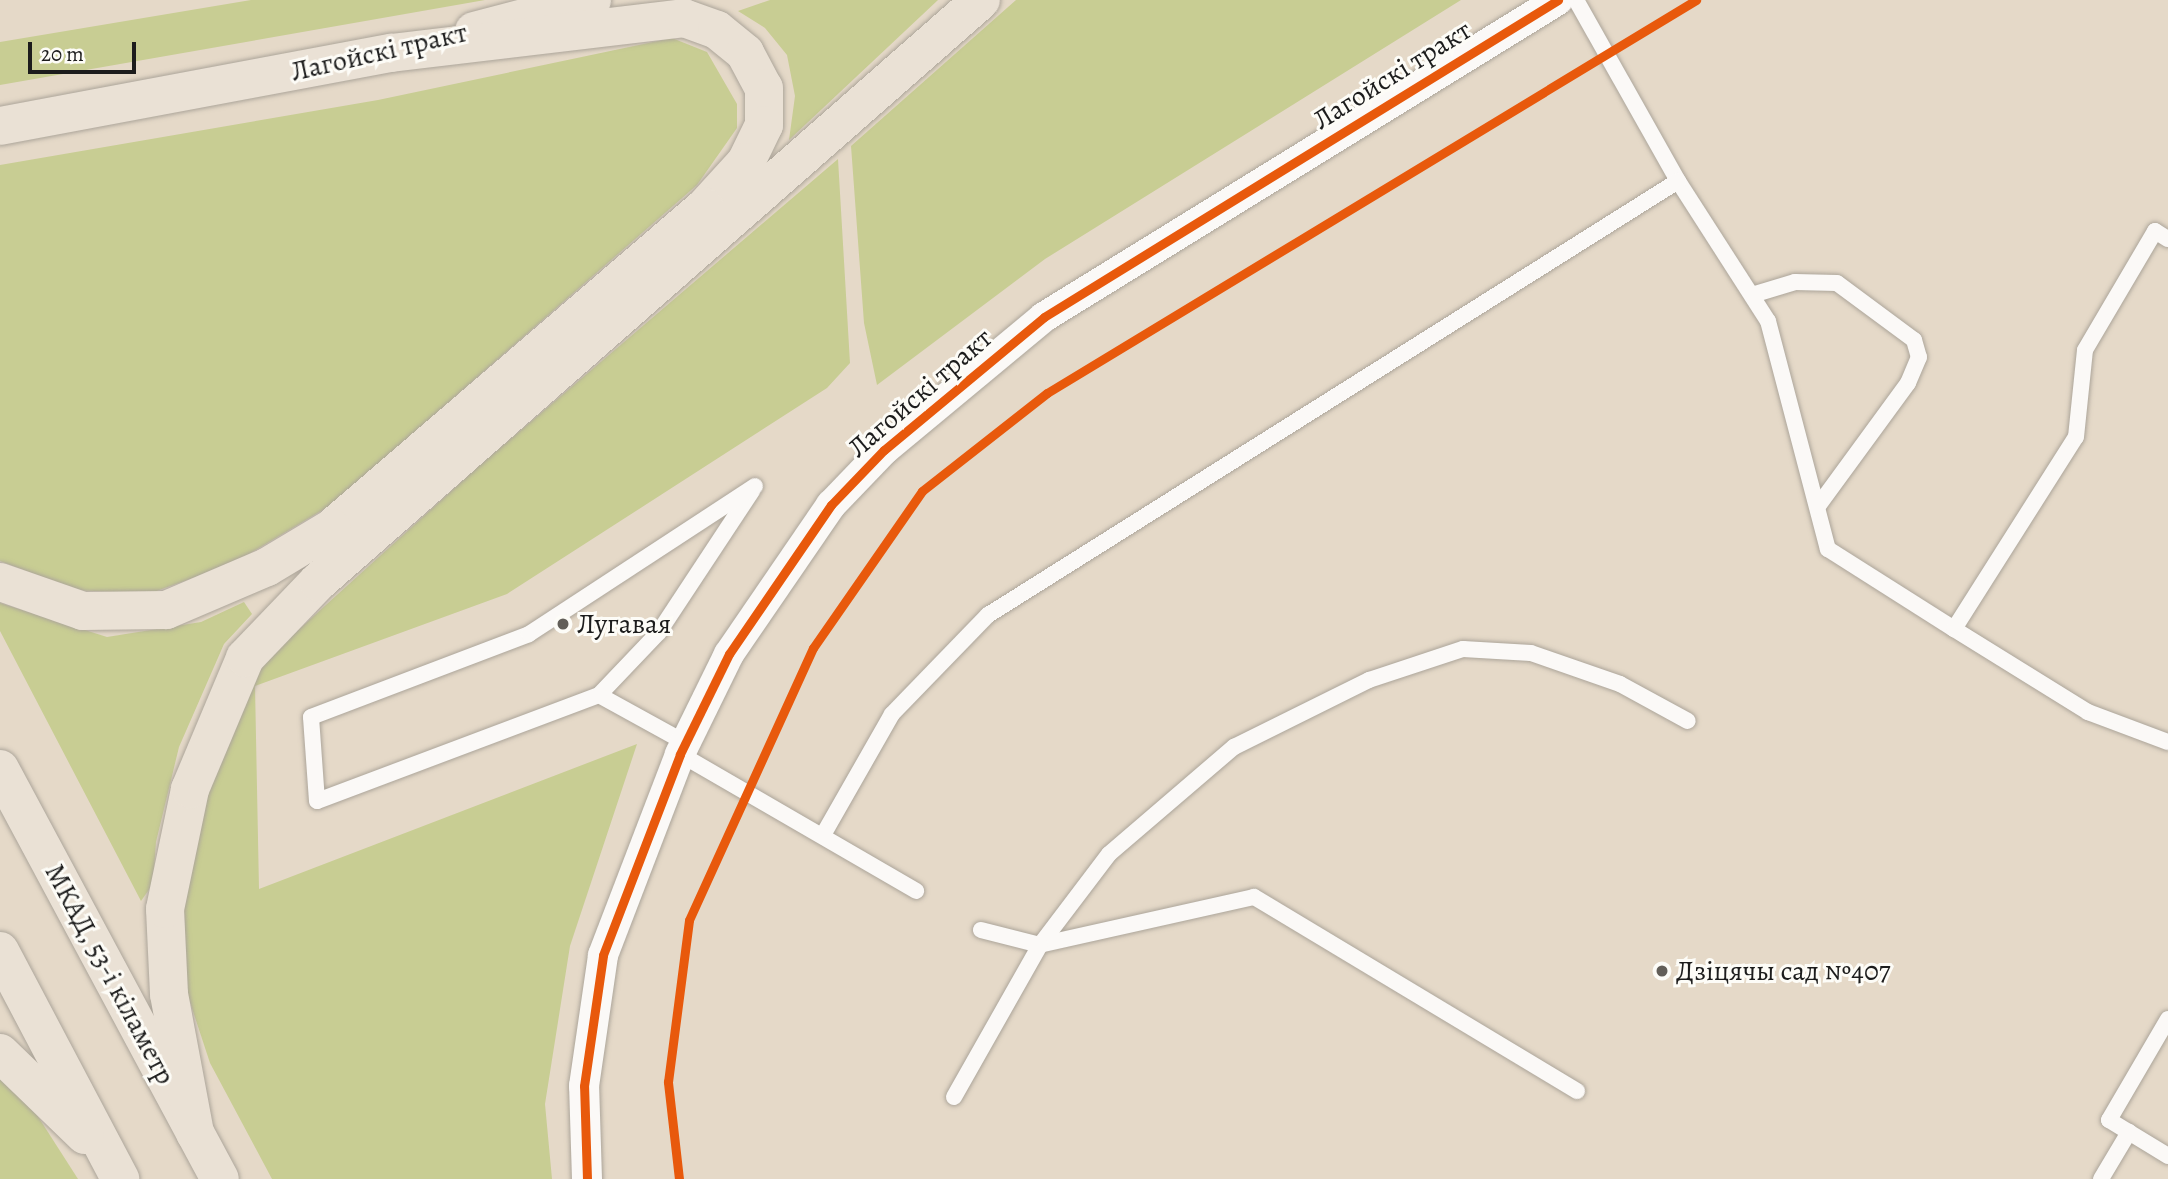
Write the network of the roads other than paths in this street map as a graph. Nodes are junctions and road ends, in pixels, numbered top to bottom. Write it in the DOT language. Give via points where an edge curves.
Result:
graph roads {
  1 [pos="592,0"];
  2 [pos="981,0"];
  3 [pos="1558,0"];
  4 [pos="1576,0"];
  5 [pos="391,52"];
  6 [pos="0,126"];
  7 [pos="1678,181"];
  8 [pos="2168,239"];
  9 [pos="1752,295"];
  10 [pos="1818,506"];
  11 [pos="0,582"];
  12 [pos="1954,629"];
  13 [pos="599,695"];
  14 [pos="1688,722"];
  15 [pos="2168,742"];
  16 [pos="683,748"];
  17 [pos="0,769"];
  18 [pos="823,835"];
  19 [pos="916,891"];
  20 [pos="981,930"];
  21 [pos="1041,945"];
  22 [pos="0,951"];
  23 [pos="2168,1019"];
  24 [pos="0,1053"];
  25 [pos="1577,1091"];
  26 [pos="954,1097"];
  27 [pos="2129,1132"];
  28 [pos="195,1133"];
  29 [pos="2168,1156"];
  30 [pos="116,1170"];
  31 [pos="220,1179"];
  32 [pos="587,1179"];
  33 [pos="2101,1179"];
  1 -- 5 [label="main road, Лагойскі тракт"];
  2 -- 28 [label="main road" via="318,582 245,658 190,789 166,909 169,994"];
  3 -- 16 [label="street, Лагойскі тракт" via="1044,317 884,450 831,505 786,569 729,654"];
  4 -- 7 [label="lane"];
  5 -- 6 [label="main road, Лагойскі тракт"];
  5 -- 11 [label="main road" via="684,18 717,30 745,53 764,88 764,125 746,162 705,207 332,528 278,561 166,610 83,611"];
  7 -- 9 [label="lane"];
  7 -- 18 [label="lane" via="988,615 892,714"];
  8 -- 12 [label="lane" via="2155,231 2085,350 2076,437"];
  9 -- 10 [label="lane" via="1768,321"];
  9 -- 10 [label="lane" via="1795,282 1837,283 1914,340 1919,358 1908,383"];
  10 -- 12 [label="lane" via="1828,549"];
  12 -- 15 [label="lane" via="2088,712"];
  13 -- 13 [label="lane" via="560,710 317,801 311,717 529,634 755,486 659,632"];
  13 -- 16 [label="lane"];
  14 -- 21 [label="lane" via="1620,684 1531,653 1463,649 1369,680 1234,747 1109,854"];
  16 -- 18 [label="lane"];
  16 -- 32 [label="street, Лагойскі тракт" via="603,955 583,1086"];
  17 -- 28 [label="main road, МКАД, 53-і кіламетр"];
  18 -- 19 [label="lane"];
  20 -- 21 [label="lane"];
  21 -- 25 [label="lane" via="1254,897"];
  21 -- 26 [label="lane"];
  22 -- 30 [label="main road"];
  23 -- 27 [label="lane" via="2109,1120"];
  24 -- 30 [label="main road"];
  27 -- 29 [label="lane"];
  27 -- 33 [label="lane"];
  28 -- 31 [label="main road, МКАД, 53-і кіламетр"];
}
